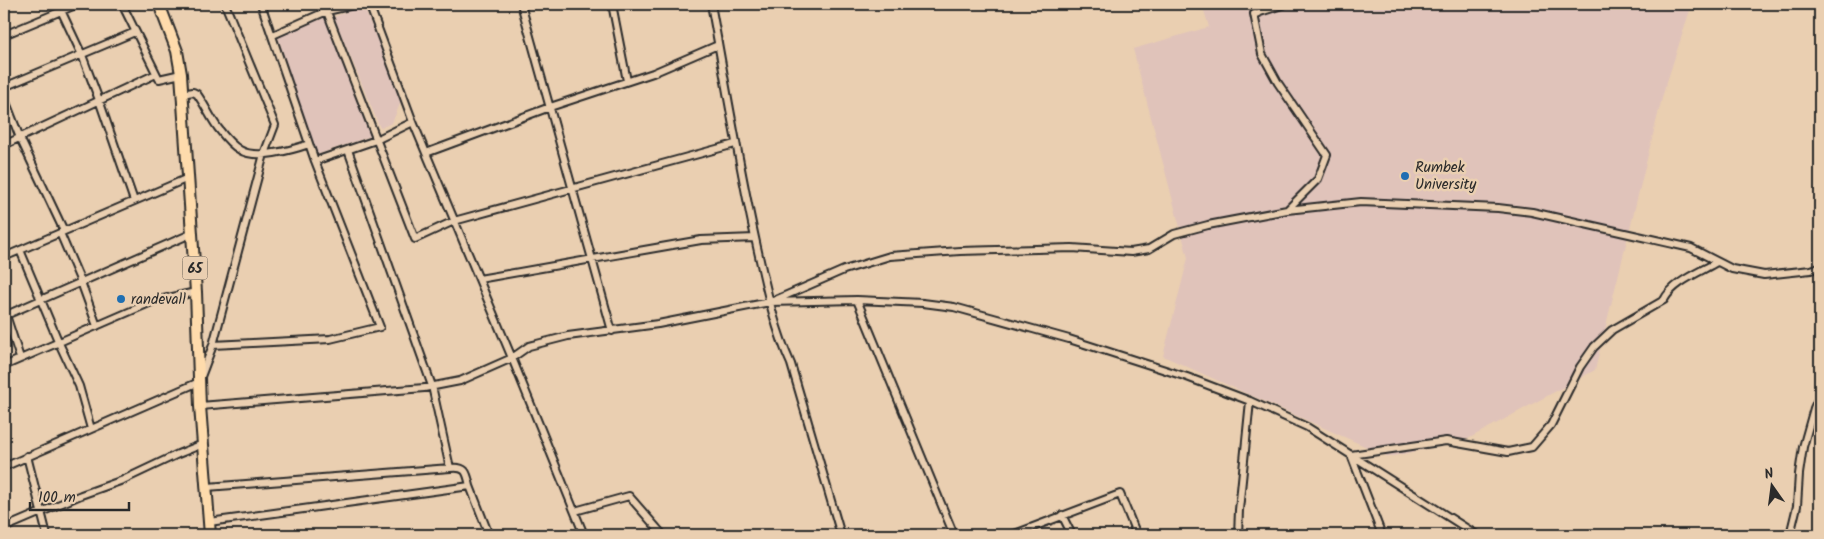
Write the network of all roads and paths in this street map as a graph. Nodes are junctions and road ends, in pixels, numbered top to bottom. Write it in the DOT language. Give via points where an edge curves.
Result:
graph roads {
  1 [pos="58,4"];
  2 [pos="78,4"];
  3 [pos="122,4"];
  4 [pos="159,4"];
  5 [pos="224,4"];
  6 [pos="261,4"];
  7 [pos="324,4"];
  8 [pos="358,4"];
  9 [pos="369,4"];
  10 [pos="521,4"];
  11 [pos="612,4"];
  12 [pos="711,4"];
  13 [pos="1265,4"];
  14 [pos="1285,4"];
  15 [pos="61,11"];
  16 [pos="326,11"];
  17 [pos="1259,13"];
  18 [pos="136,32"];
  19 [pos="4,35"];
  20 [pos="273,35"];
  21 [pos="718,45"];
  22 [pos="82,55"];
  23 [pos="156,74"];
  24 [pos="181,74"];
  25 [pos="627,80"];
  26 [pos="4,87"];
  27 [pos="182,94"];
  28 [pos="4,97"];
  29 [pos="99,100"];
  30 [pos="550,107"];
  31 [pos="413,122"];
  32 [pos="20,138"];
  33 [pos="376,140"];
  34 [pos="309,144"];
  35 [pos="735,144"];
  36 [pos="4,145"];
  37 [pos="348,150"];
  38 [pos="426,153"];
  39 [pos="264,154"];
  40 [pos="315,161"];
  41 [pos="188,178"];
  42 [pos="573,187"];
  43 [pos="134,201"];
  44 [pos="1287,210"];
  45 [pos="454,221"];
  46 [pos="62,232"];
  47 [pos="193,233"];
  48 [pos="755,238"];
  49 [pos="20,250"];
  50 [pos="4,257"];
  51 [pos="592,258"];
  52 [pos="1717,262"];
  53 [pos="1820,267"];
  54 [pos="479,279"];
  55 [pos="81,282"];
  56 [pos="196,292"];
  57 [pos="41,299"];
  58 [pos="857,300"];
  59 [pos="770,302"];
  60 [pos="4,313"];
  61 [pos="97,326"];
  62 [pos="612,331"];
  63 [pos="59,343"];
  64 [pos="213,345"];
  65 [pos="20,358"];
  66 [pos="512,358"];
  67 [pos="4,366"];
  68 [pos="199,382"];
  69 [pos="432,386"];
  70 [pos="1820,395"];
  71 [pos="1250,401"];
  72 [pos="200,406"];
  73 [pos="91,429"];
  74 [pos="203,444"];
  75 [pos="1351,455"];
  76 [pos="28,456"];
  77 [pos="4,467"];
  78 [pos="450,468"];
  79 [pos="470,486"];
  80 [pos="207,487"];
  81 [pos="575,512"];
  82 [pos="40,513"];
  83 [pos="1062,515"];
  84 [pos="209,522"];
  85 [pos="4,528"];
  86 [pos="47,535"];
  87 [pos="210,535"];
  88 [pos="489,535"];
  89 [pos="584,535"];
  90 [pos="663,535"];
  91 [pos="841,535"];
  92 [pos="954,535"];
  93 [pos="1012,535"];
  94 [pos="1072,535"];
  95 [pos="1136,535"];
  96 [pos="1238,535"];
  97 [pos="1382,535"];
  98 [pos="1477,535"];
  99 [pos="1790,535"];
  1 -- 15 [label="street"];
  2 -- 15 [label="street"];
  3 -- 18 [label="street"];
  4 -- 24 [label="main road, 65" via="177,51"];
  5 -- 39 [label="street" via="275,125"];
  6 -- 20 [label="street"];
  7 -- 16 [label="street"];
  8 -- 16 [label="street"];
  9 -- 31 [label="street"];
  10 -- 30 [label="street"];
  11 -- 25 [label="street"];
  12 -- 21 [label="street"];
  13 -- 17 [label="street"];
  14 -- 17 [label="street"];
  15 -- 19 [label="street"];
  15 -- 22 [label="street"];
  16 -- 20 [label="street"];
  16 -- 33 [label="street"];
  17 -- 44 [label="street" via="1254,14 1262,54 1278,84 1327,155 1318,179"];
  18 -- 22 [label="street"];
  18 -- 23 [label="street"];
  20 -- 34 [label="street"];
  21 -- 25 [label="street" via="653,73"];
  21 -- 35 [label="street"];
  22 -- 26 [label="street"];
  22 -- 29 [label="street"];
  23 -- 24 [label="street" via="159,79"];
  23 -- 29 [label="street"];
  24 -- 27 [label="main road, 65"];
  25 -- 30 [label="street"];
  27 -- 39 [label="street" via="197,94 217,127 240,151"];
  27 -- 41 [label="main road, 65"];
  28 -- 32 [label="street"];
  29 -- 32 [label="street"];
  29 -- 43 [label="street"];
  30 -- 38 [label="street"];
  30 -- 42 [label="street"];
  31 -- 33 [label="street"];
  31 -- 38 [label="street"];
  32 -- 36 [label="street"];
  32 -- 46 [label="street"];
  33 -- 37 [label="street"];
  33 -- 45 [label="street" via="415,239"];
  34 -- 39 [label="street"];
  34 -- 40 [label="street"];
  35 -- 42 [label="street"];
  35 -- 48 [label="street"];
  37 -- 40 [label="street"];
  37 -- 69 [label="street"];
  38 -- 45 [label="street"];
  39 -- 64 [label="street"];
  40 -- 64 [label="street" via="380,327 330,339"];
  41 -- 43 [label="street"];
  41 -- 47 [label="main road, 65"];
  42 -- 45 [label="street"];
  42 -- 51 [label="street"];
  43 -- 46 [label="street"];
  44 -- 52 [label="street" via="1360,202 1532,212 1691,248"];
  44 -- 59 [label="street" via="1174,234 1149,248 1131,252 1072,248 890,256 844,270"];
  45 -- 54 [label="street"];
  46 -- 49 [label="street"];
  46 -- 55 [label="street"];
  47 -- 55 [label="street"];
  47 -- 56 [label="main road, 65"];
  48 -- 51 [label="street" via="701,240"];
  48 -- 59 [label="street"];
  49 -- 50 [label="street"];
  49 -- 57 [label="street"];
  51 -- 54 [label="street"];
  51 -- 62 [label="street"];
  52 -- 53 [label="street" via="1732,270 1764,275"];
  52 -- 75 [label="street" via="1667,293 1664,300 1612,330 1594,347 1551,425 1532,447 1508,452 1446,441"];
  54 -- 66 [label="street"];
  55 -- 57 [label="street"];
  55 -- 61 [label="street"];
  56 -- 61 [label="street" via="154,301"];
  56 -- 68 [label="main road, 65"];
  57 -- 60 [label="street"];
  57 -- 63 [label="street"];
  58 -- 59 [label="street"];
  58 -- 71 [label="street" via="954,308 1096,347"];
  58 -- 92 [label="street"];
  59 -- 62 [label="street"];
  59 -- 91 [label="street"];
  60 -- 65 [label="street"];
  61 -- 63 [label="street"];
  62 -- 66 [label="street" via="568,336 528,346"];
  63 -- 65 [label="street"];
  63 -- 73 [label="street" via="79,386"];
  64 -- 68 [label="street"];
  65 -- 67 [label="street"];
  66 -- 69 [label="street" via="460,381"];
  66 -- 81 [label="street"];
  68 -- 72 [label="main road, 65"];
  68 -- 73 [label="street"];
  69 -- 72 [label="street"];
  69 -- 78 [label="street"];
  70 -- 99 [label="street" via="1802,446 1797,506"];
  71 -- 75 [label="street" via="1307,427"];
  71 -- 96 [label="street"];
  72 -- 74 [label="main road, 65"];
  73 -- 76 [label="street"];
  74 -- 80 [label="main road, 65"];
  74 -- 82 [label="street"];
  75 -- 97 [label="street"];
  75 -- 98 [label="street"];
  76 -- 77 [label="street"];
  76 -- 82 [label="street"];
  78 -- 79 [label="street" via="464,470"];
  78 -- 80 [label="street"];
  79 -- 84 [label="street"];
  79 -- 88 [label="street"];
  80 -- 84 [label="main road, 65"];
  81 -- 89 [label="street"];
  81 -- 90 [label="street" via="629,496"];
  82 -- 85 [label="street"];
  82 -- 86 [label="street"];
  83 -- 93 [label="street"];
  83 -- 94 [label="street"];
  83 -- 95 [label="street" via="1120,494"];
  84 -- 87 [label="main road, 65"];
}
